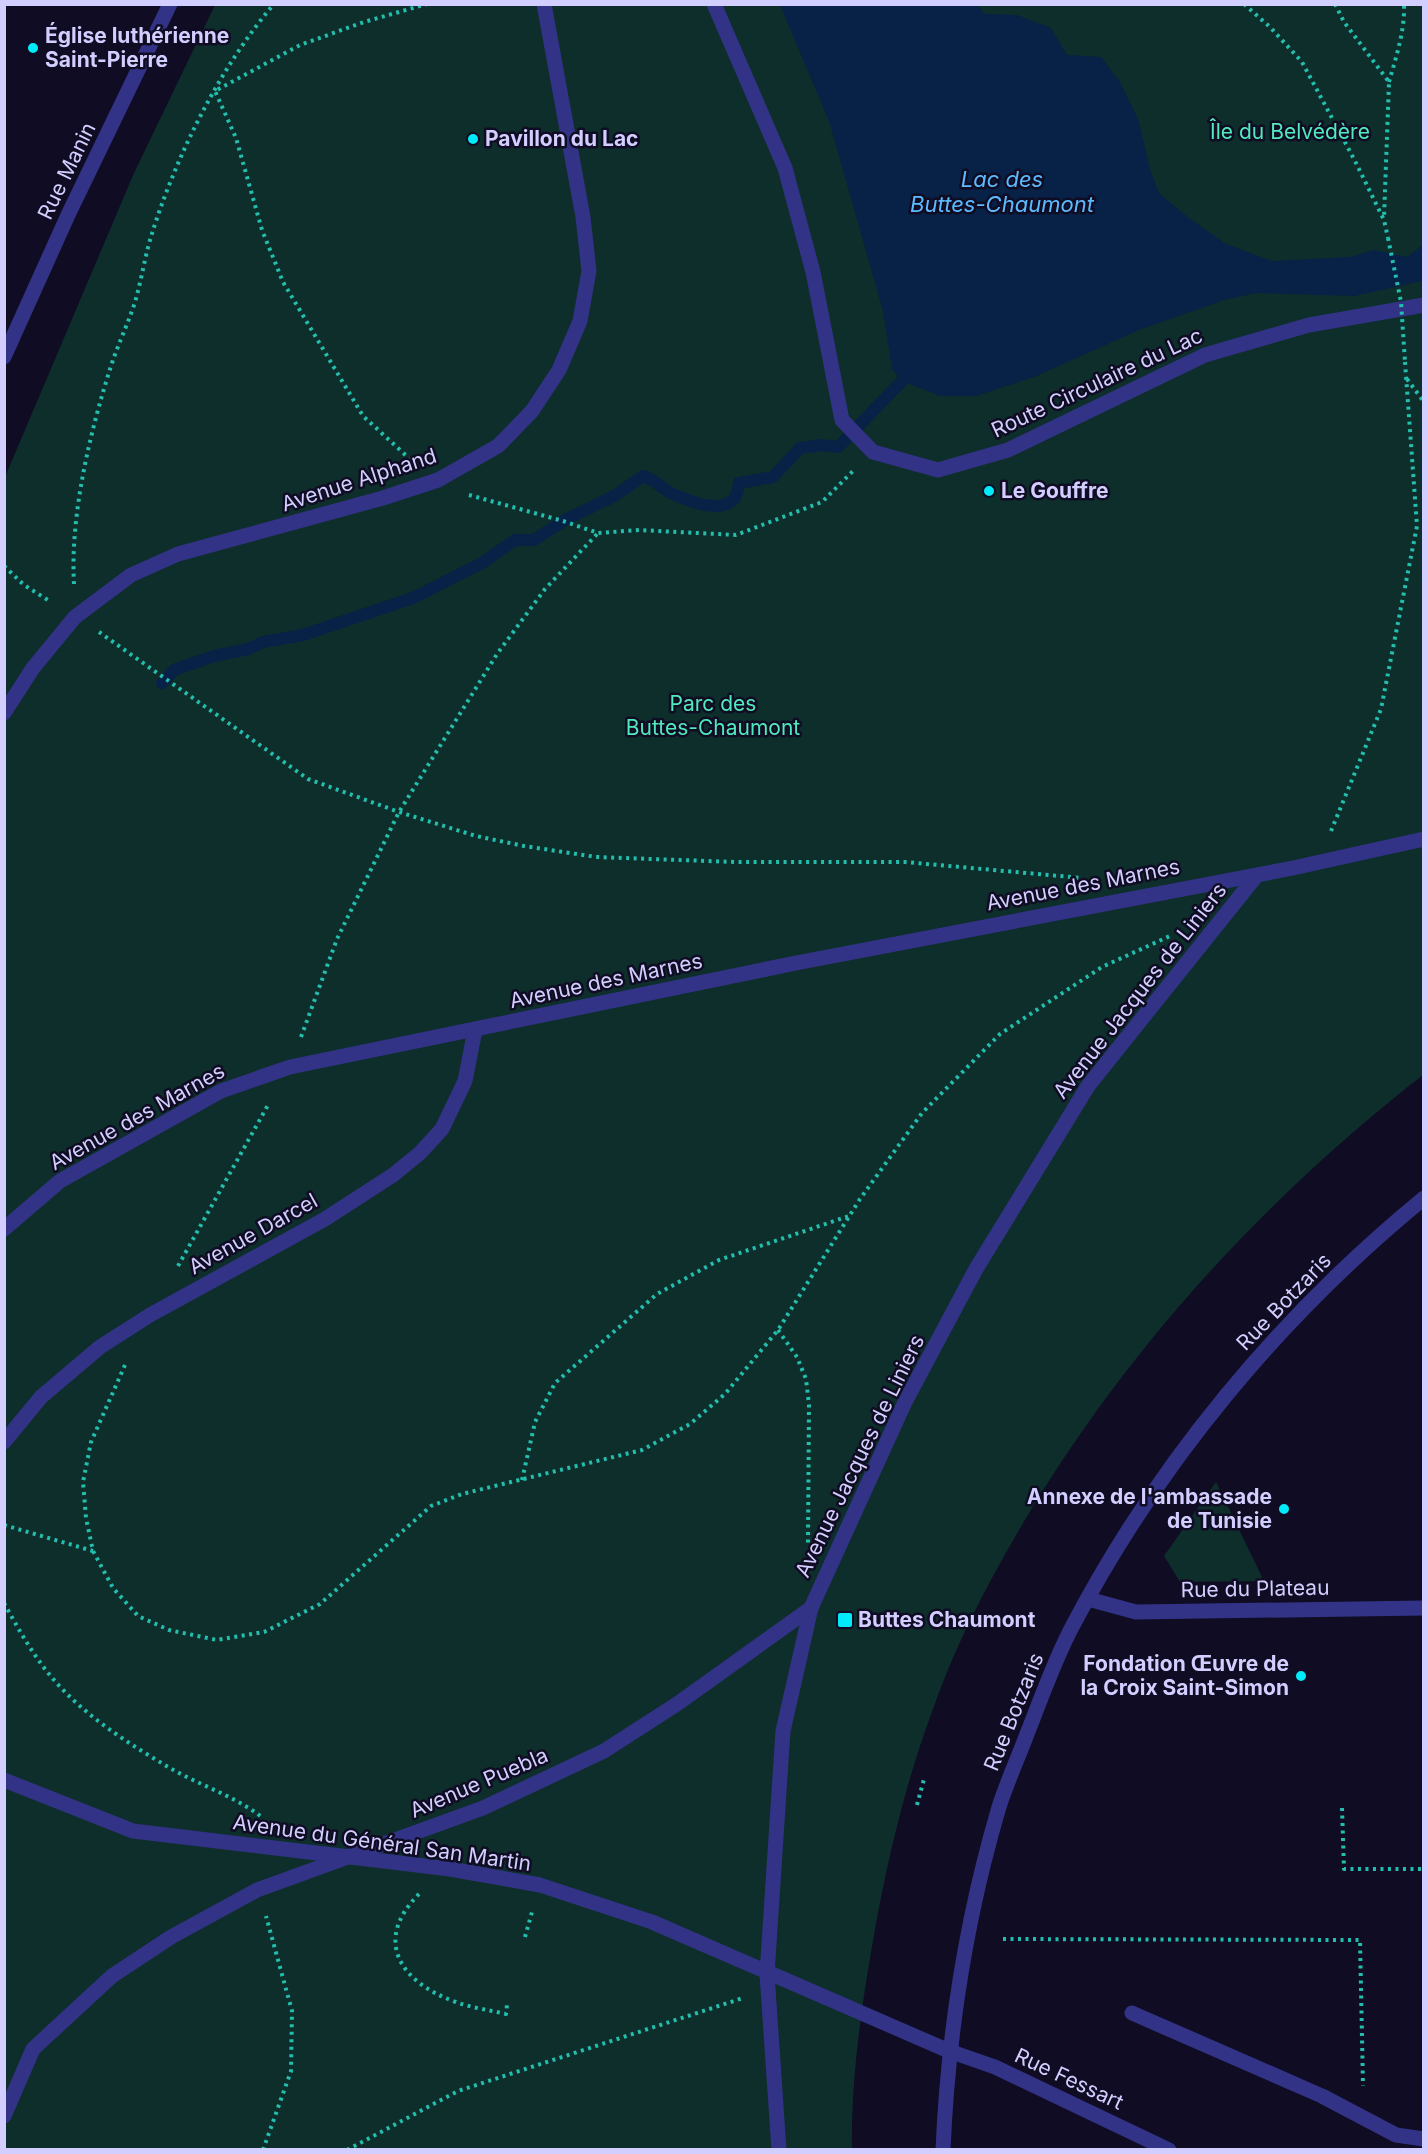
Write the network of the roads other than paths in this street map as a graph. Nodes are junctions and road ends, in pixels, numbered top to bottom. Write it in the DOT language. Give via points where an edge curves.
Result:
graph roads {
  1 [pos="170,4"];
  2 [pos="544,4"];
  3 [pos="714,4"];
  4 [pos="1424,305"];
  5 [pos="4,357"];
  6 [pos="4,713"];
  7 [pos="1424,839"];
  8 [pos="1257,875"];
  9 [pos="475,1030"];
  10 [pos="1424,1198"];
  11 [pos="4,1229"];
  12 [pos="4,1442"];
  13 [pos="1088,1599"];
  14 [pos="811,1608"];
  15 [pos="1424,1608"];
  16 [pos="4,1780"];
  17 [pos="350,1857"];
  18 [pos="767,1974"];
  19 [pos="1132,2013"];
  20 [pos="948,2051"];
  21 [pos="4,2116"];
  22 [pos="1424,2139"];
  23 [pos="779,2150"];
  24 [pos="943,2150"];
  25 [pos="1169,2150"];
  1 -- 5 [label="street, Rue Manin"];
  2 -- 6 [label="street, Avenue Alphand" via="584,217 589,271 580,321 559,370 532,411 498,446 438,480 178,554 131,575 75,616 33,668"];
  3 -- 4 [label="street, Route Circulaire du Lac" via="785,168 813,272 842,420 873,452 938,470 1008,450 1205,355 1310,325"];
  7 -- 8 [label="street, Avenue des Marnes"];
  8 -- 9 [label="street, Avenue des Marnes" via="796,963"];
  8 -- 14 [label="street, Avenue Jacques de Liniers" via="1088,1086 982,1259 905,1402"];
  9 -- 11 [label="street, Avenue des Marnes" via="290,1067 221,1091 60,1181"];
  9 -- 12 [label="street, Avenue Darcel" via="465,1081 442,1129 420,1153 324,1219 100,1347 41,1397"];
  10 -- 13 [label="street, Rue Botzaris" via="1384,1230 1323,1289 1210,1414 1158,1485"];
  13 -- 15 [label="street, Rue du Plateau" via="1136,1612"];
  13 -- 20 [label="street, Rue Botzaris" via="1071,1630 1000,1805 967,1938"];
  14 -- 17 [label="street, Avenue Puebla" via="604,1751 483,1808"];
  14 -- 18 [label="street, Avenue Jacques de Liniers" via="783,1731"];
  16 -- 17 [label="street, Avenue du Général San Martin" via="133,1831"];
  17 -- 18 [label="street, Avenue du Général San Martin" via="540,1885 652,1922"];
  17 -- 21 [label="street, Avenue Puebla" via="257,1890 205,1917 112,1976 33,2049"];
  18 -- 20 [label="street, Avenue du Général San Martin"];
  18 -- 23 [label="street, Avenue Jacques de Liniers"];
  19 -- 22 [label="street" via="1322,2096 1396,2135"];
  20 -- 24 [label="street, Rue Botzaris"];
  20 -- 25 [label="street, Rue Fessart" via="995,2067"];
}
